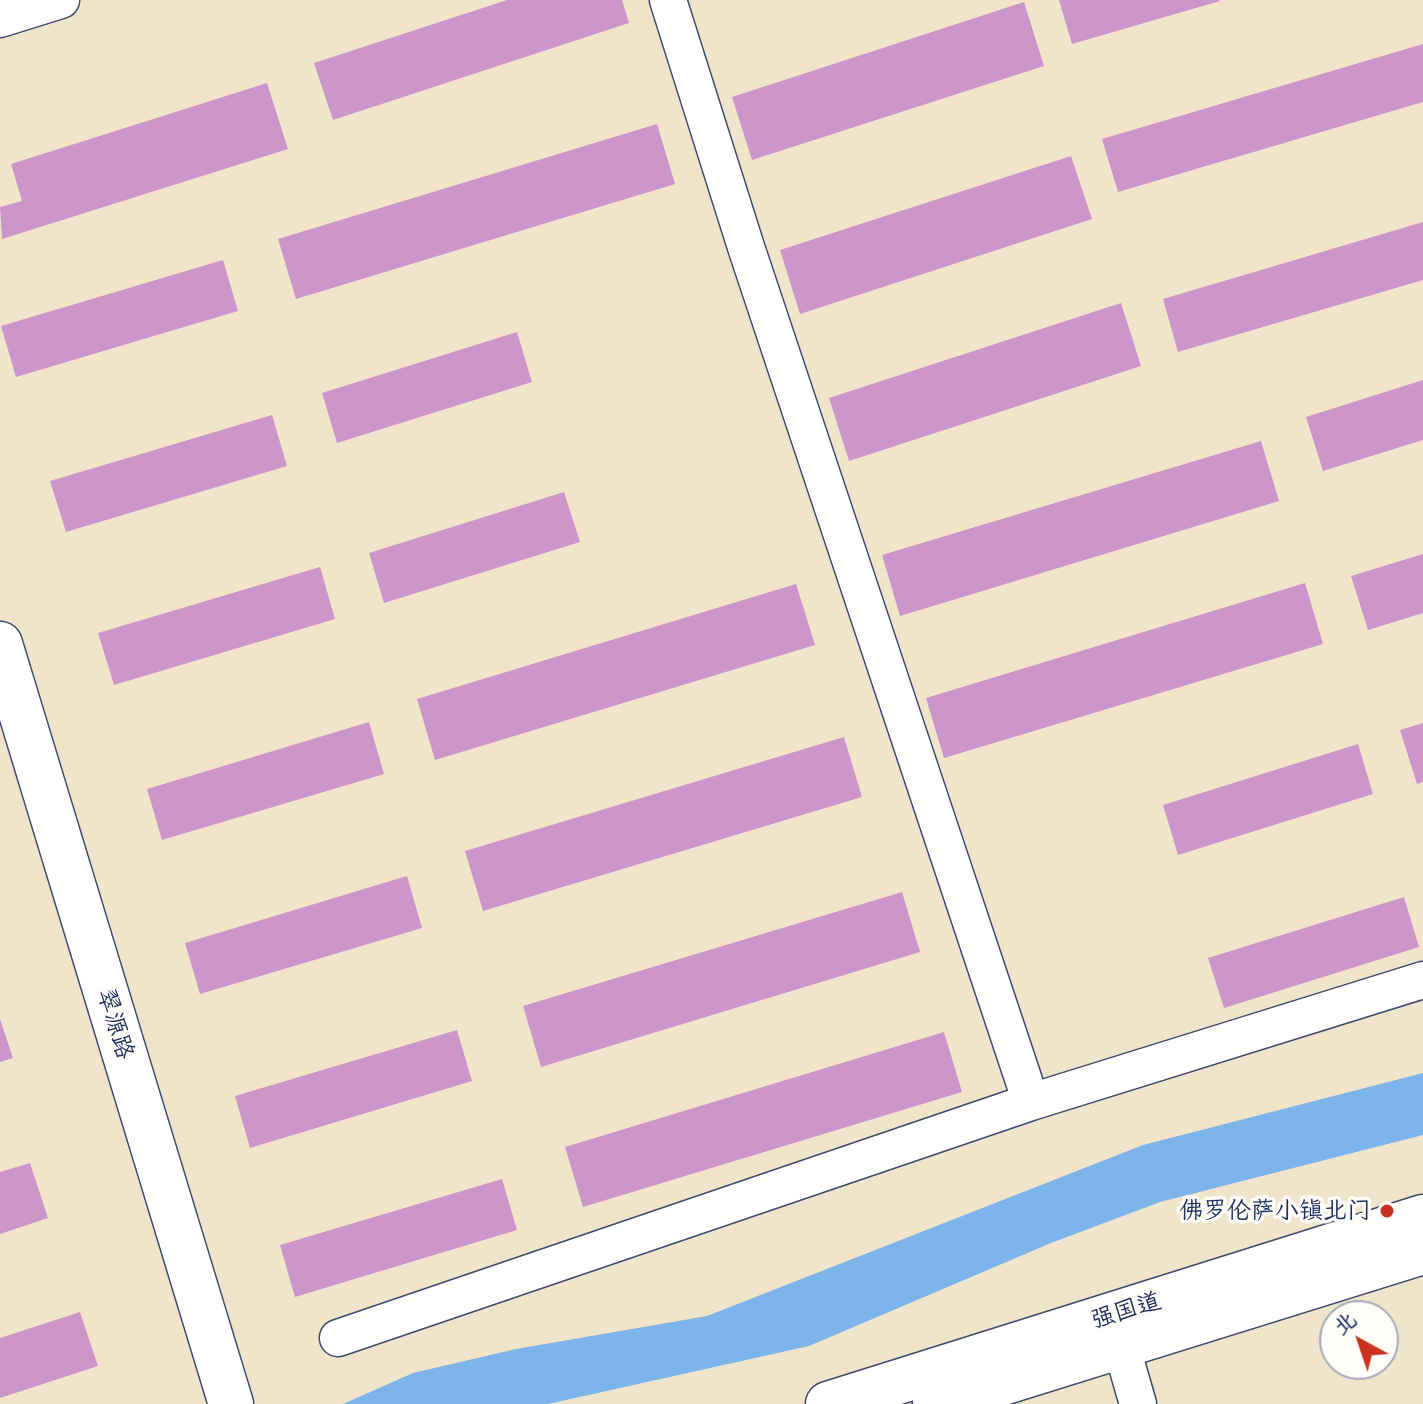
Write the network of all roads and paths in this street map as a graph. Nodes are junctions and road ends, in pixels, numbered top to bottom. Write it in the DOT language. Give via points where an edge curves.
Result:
graph roads {
  1 [pos="61,0"];
  2 [pos="668,0"];
  3 [pos="0,19"];
  4 [pos="0,644"];
  5 [pos="1423,980"];
  6 [pos="1031,1102"];
  7 [pos="1423,1217"];
  8 [pos="1423,1252"];
  9 [pos="1116,1331"];
  10 [pos="338,1338"];
  11 [pos="231,1404"];
  12 [pos="828,1404"];
  13 [pos="935,1404"];
  14 [pos="1138,1404"];
  1 -- 3 [label="street"];
  2 -- 6 [label="street"];
  4 -- 11 [label="main road, 翠源路"];
  5 -- 6 [label="street"];
  6 -- 10 [label="street"];
  7 -- 9 [label="main road, 强国道"];
  8 -- 9 [label="main road, 强国道"];
  9 -- 12 [label="main road, 强国道"];
  9 -- 13 [label="main road, 强国道"];
  9 -- 14 [label="street"];
}
